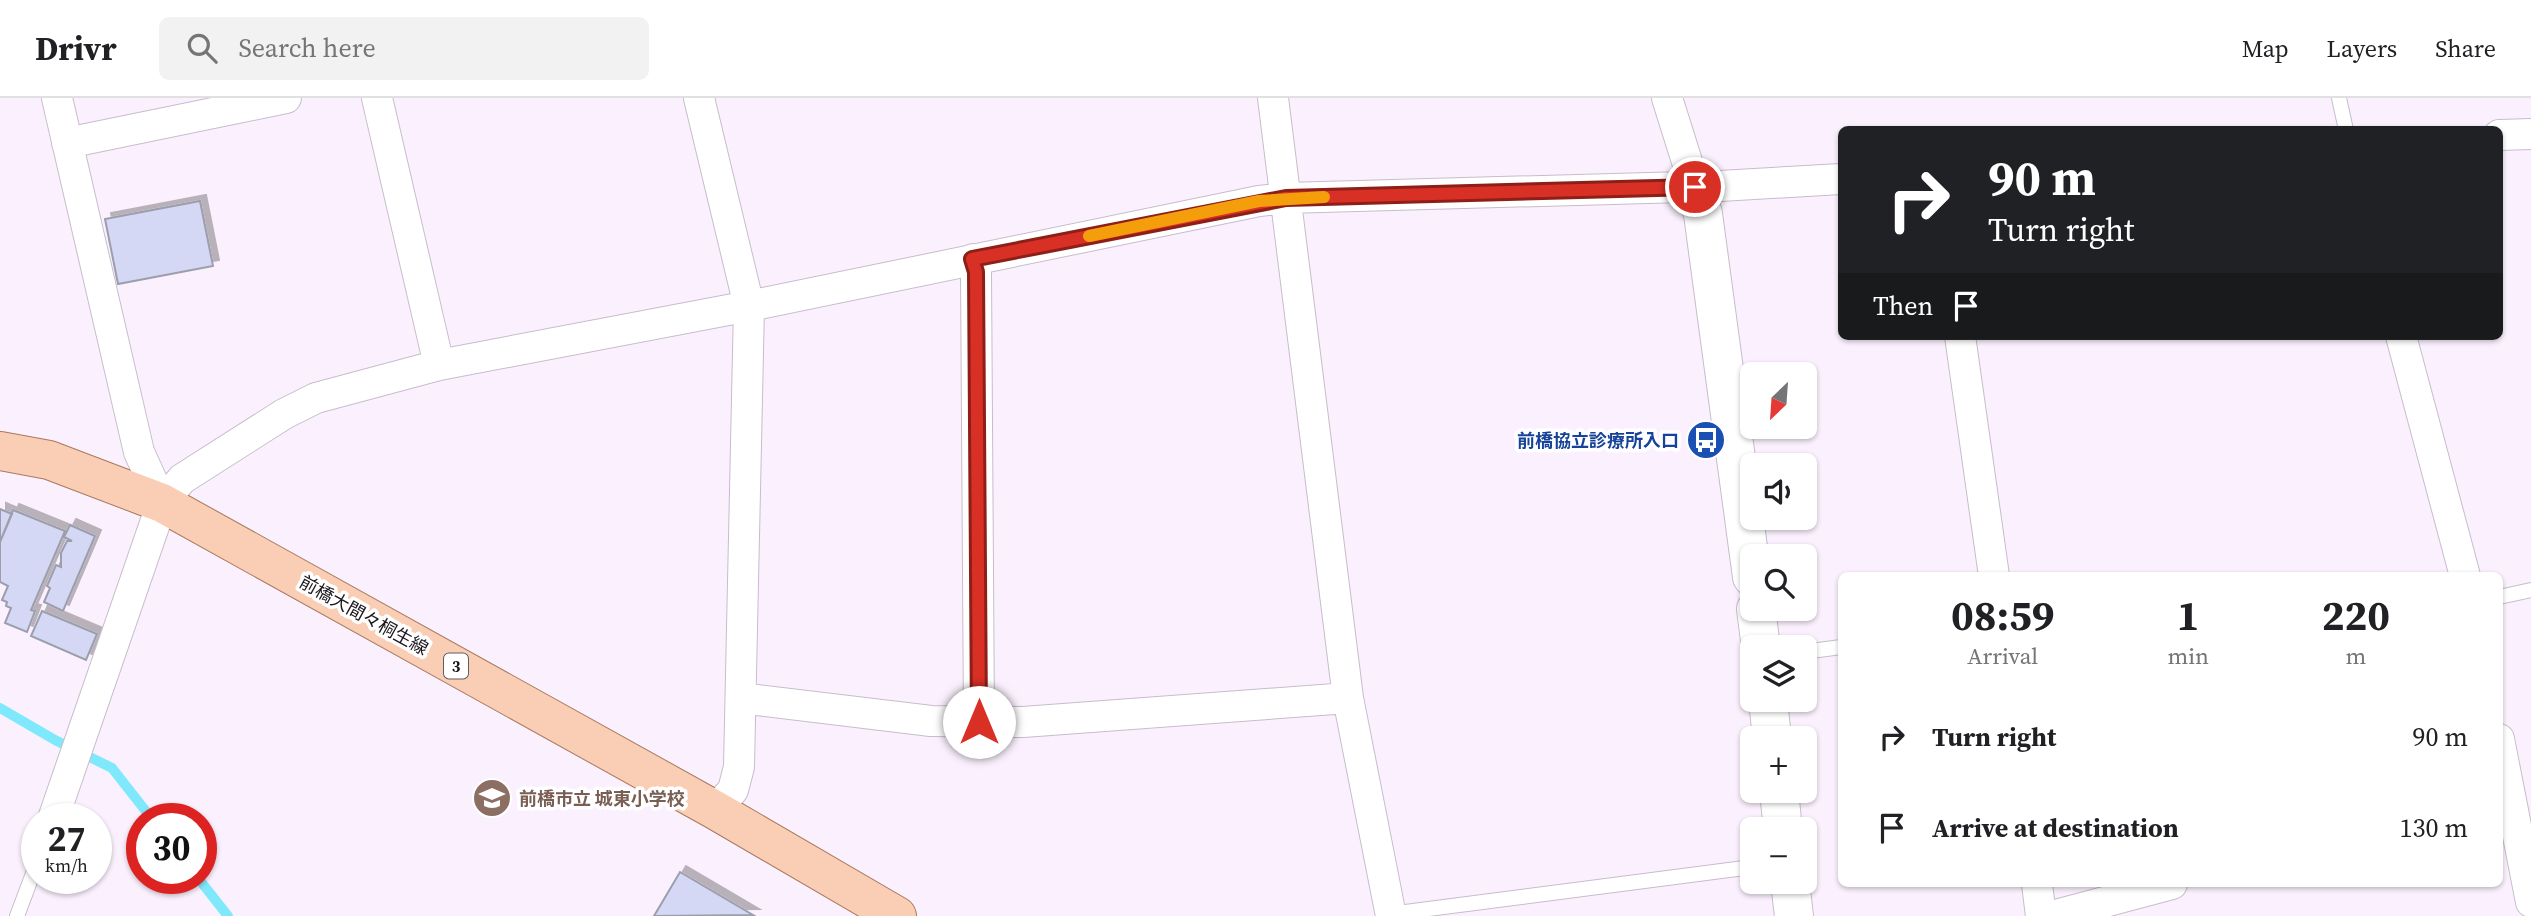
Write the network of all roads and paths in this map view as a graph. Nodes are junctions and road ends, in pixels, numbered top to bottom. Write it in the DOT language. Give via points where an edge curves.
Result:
graph roads {
  1 [pos="57,98"];
  2 [pos="286,98"];
  3 [pos="377,98"];
  4 [pos="699,98"];
  5 [pos="1273,98"];
  6 [pos="1667,98"];
  7 [pos="2339,98"];
  8 [pos="2345,126"];
  9 [pos="2531,134"];
  10 [pos="2503,135"];
  11 [pos="67,143"];
  12 [pos="1838,180"];
  13 [pos="1695,187"];
  14 [pos="1286,198"];
  15 [pos="972,259"];
  16 [pos="749,306"];
  17 [pos="1961,340"];
  18 [pos="2402,340"];
  19 [pos="439,365"];
  20 [pos="0,451"];
  21 [pos="162,503"];
  22 [pos="1748,544"];
  23 [pos="1992,572"];
  24 [pos="2464,572"];
  25 [pos="2531,590"];
  26 [pos="2503,596"];
  27 [pos="1838,647"];
  28 [pos="1817,650"];
  29 [pos="741,698"];
  30 [pos="1348,698"];
  31 [pos="979,722"];
  32 [pos="2503,753"];
  33 [pos="2514,793"];
  34 [pos="59,803"];
  35 [pos="715,810"];
  36 [pos="1740,869"];
  37 [pos="2037,887"];
  38 [pos="2161,887"];
  39 [pos="25,894"];
  40 [pos="1791,894"];
  41 [pos="2531,902"];
  42 [pos="1390,915"];
  43 [pos="17,916"];
  44 [pos="897,916"];
  45 [pos="1794,916"];
  46 [pos="2041,916"];
  47 [pos="2052,916"];
  1 -- 11 [label="street"];
  2 -- 11 [label="street"];
  3 -- 19 [label="street"];
  4 -- 16 [label="street"];
  5 -- 14 [label="street"];
  6 -- 13 [label="street"];
  7 -- 8 [label="lane"];
  9 -- 10 [label="street"];
  11 -- 21 [label="street" via="139,453"];
  12 -- 13 [label="street"];
  13 -- 14 [label="street"];
  13 -- 22 [label="street" via="1703,214"];
  14 -- 15 [label="street"];
  14 -- 30 [label="street"];
  15 -- 16 [label="street"];
  15 -- 31 [label="street" via="976,272"];
  16 -- 19 [label="street"];
  16 -- 29 [label="street"];
  17 -- 23 [label="street"];
  18 -- 24 [label="street"];
  19 -- 21 [label="street" via="316,398 182,479"];
  20 -- 21 [label="main road, 前橋大間々桐生線 / 3" via="49,460"];
  21 -- 34 [label="street"];
  21 -- 35 [label="main road, 前橋大間々桐生線 / 3"];
  25 -- 26 [label="lane"];
  27 -- 28 [label="lane"];
  29 -- 31 [label="street" via="931,721"];
  29 -- 35 [label="street" via="733,790"];
  30 -- 31 [label="street"];
  30 -- 42 [label="street"];
  32 -- 33 [label="street"];
  33 -- 41 [label="street"];
  35 -- 44 [label="main road, 前橋大間々桐生線 / 3"];
  36 -- 42 [label="lane"];
  37 -- 46 [label="street"];
  38 -- 47 [label="street"];
  39 -- 43 [label="lane"];
  40 -- 45 [label="street"];
}
